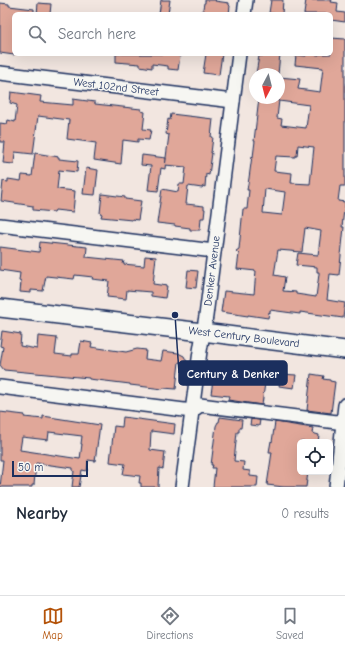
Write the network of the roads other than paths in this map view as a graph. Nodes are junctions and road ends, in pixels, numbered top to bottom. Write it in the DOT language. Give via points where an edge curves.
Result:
graph roads {
  1 [pos="246,0"];
  2 [pos="244,12"];
  3 [pos="239,56"];
  4 [pos="0,73"];
  5 [pos="233,101"];
  6 [pos="0,224"];
  7 [pos="214,250"];
  8 [pos="0,308"];
  9 [pos="203,332"];
  10 [pos="345,350"];
  11 [pos="0,387"];
  12 [pos="345,405"];
  13 [pos="192,411"];
  14 [pos="344,423"];
  15 [pos="182,487"];
  16 [pos="336,487"];
  1 -- 2 [label="street"];
  3 -- 5 [label="street, Denker Avenue"];
  4 -- 5 [label="street, West 102nd Street"];
  5 -- 7 [label="street, Denker Avenue"];
  6 -- 7 [label="street"];
  7 -- 9 [label="street, Denker Avenue"];
  8 -- 9 [label="main road, West Century Boulevard"];
  9 -- 10 [label="main road, West Century Boulevard"];
  9 -- 13 [label="street, Denker Avenue"];
  11 -- 13 [label="street"];
  12 -- 14 [label="street"];
  13 -- 14 [label="street" via="200,405"];
  13 -- 15 [label="street, Denker Avenue"];
  14 -- 16 [label="street"];
}
